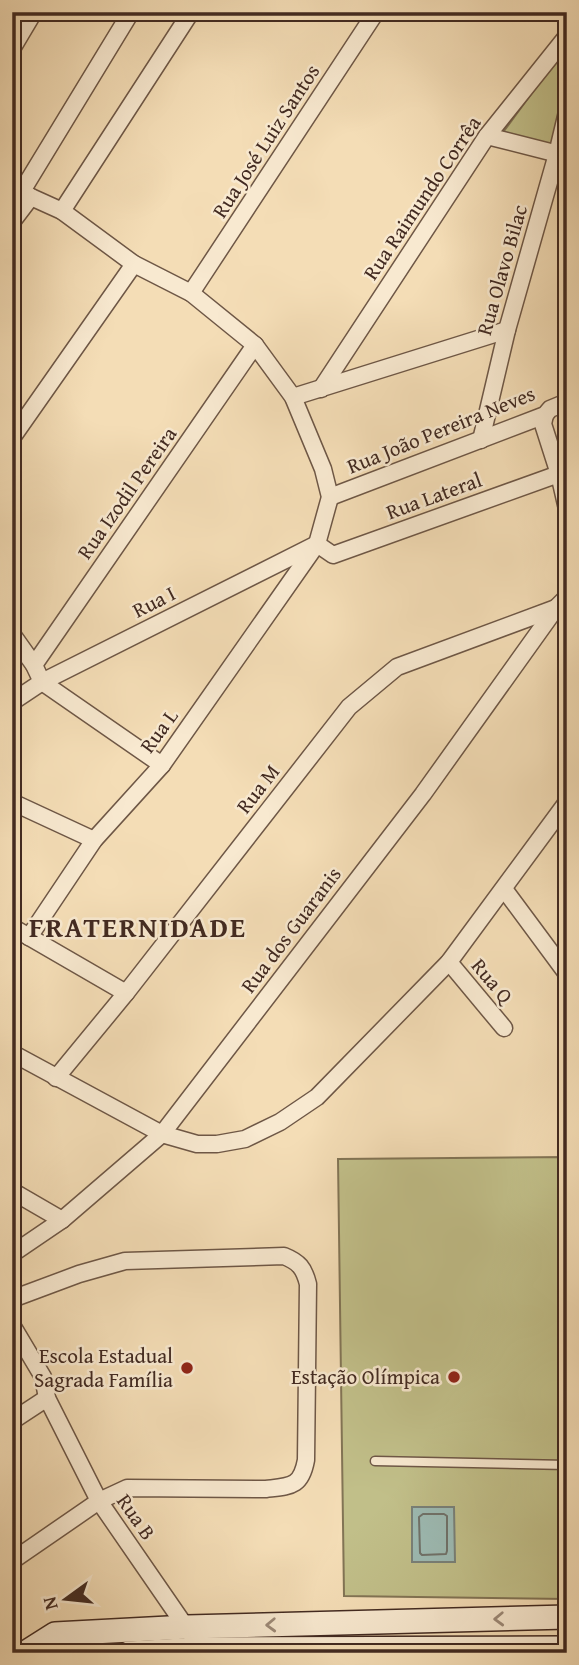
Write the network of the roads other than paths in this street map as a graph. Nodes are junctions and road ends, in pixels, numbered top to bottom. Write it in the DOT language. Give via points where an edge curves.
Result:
graph roads {
  1 [pos="34,12"];
  2 [pos="131,12"];
  3 [pos="376,12"];
  4 [pos="189,13"];
  5 [pos="567,36"];
  6 [pos="12,49"];
  7 [pos="567,113"];
  8 [pos="487,136"];
  9 [pos="562,155"];
  10 [pos="22,191"];
  11 [pos="62,211"];
  12 [pos="12,222"];
  13 [pos="134,264"];
  14 [pos="191,293"];
  15 [pos="507,330"];
  16 [pos="255,345"];
  17 [pos="321,389"];
  18 [pos="293,397"];
  19 [pos="567,402"];
  20 [pos="545,415"];
  21 [pos="12,438"];
  22 [pos="481,440"];
  23 [pos="563,472"];
  24 [pos="330,498"];
  25 [pos="567,509"];
  26 [pos="317,544"];
  27 [pos="562,602"];
  28 [pos="12,634"];
  29 [pos="34,665"];
  30 [pos="42,682"];
  31 [pos="12,702"];
  32 [pos="162,765"];
  33 [pos="12,802"];
  34 [pos="567,802"];
  35 [pos="94,840"];
  36 [pos="504,889"];
  37 [pos="12,927"];
  38 [pos="29,936"];
  39 [pos="449,962"];
  40 [pos="567,974"];
  41 [pos="127,993"];
  42 [pos="504,1028"];
  43 [pos="12,1053"];
  44 [pos="56,1078"];
  45 [pos="162,1134"];
  46 [pos="12,1191"];
  47 [pos="62,1220"];
  48 [pos="12,1254"];
  49 [pos="12,1299"];
  50 [pos="12,1325"];
  51 [pos="47,1398"];
  52 [pos="12,1421"];
  53 [pos="375,1461"];
  54 [pos="567,1465"];
  55 [pos="99,1501"];
  56 [pos="12,1562"];
  57 [pos="567,1617"];
  58 [pos="187,1627"];
  59 [pos="567,1648"];
  60 [pos="443,1650"];
  61 [pos="201,1651"];
  62 [pos="25,1653"];
  63 [pos="129,1653"];
  1 -- 6 [label="street"];
  2 -- 10 [label="street"];
  3 -- 14 [label="street, Rua José Luiz Santos"];
  4 -- 11 [label="street"];
  5 -- 8 [label="street, Rua Raimundo Corrêa"];
  7 -- 9 [label="street, Rua Olavo Bilac"];
  8 -- 9 [label="street"];
  8 -- 17 [label="street, Rua Raimundo Corrêa"];
  9 -- 15 [label="street, Rua Olavo Bilac"];
  10 -- 11 [label="street"];
  10 -- 12 [label="street"];
  11 -- 13 [label="street"];
  13 -- 14 [label="street"];
  13 -- 21 [label="street"];
  14 -- 16 [label="street"];
  15 -- 17 [label="street"];
  15 -- 22 [label="street, Rua Olavo Bilac"];
  16 -- 18 [label="street"];
  16 -- 29 [label="street, Rua Izodil Pereira"];
  17 -- 18 [label="street"];
  18 -- 24 [label="street"];
  19 -- 20 [label="street, Rua João Pereira Neves"];
  20 -- 22 [label="street, Rua João Pereira Neves"];
  20 -- 23 [label="street" via="543,424"];
  22 -- 24 [label="street, Rua João Pereira Neves"];
  23 -- 25 [label="street"];
  23 -- 26 [label="street, Rua Lateral" via="333,555"];
  24 -- 26 [label="street, Rua L"];
  26 -- 30 [label="street, Rua I"];
  26 -- 32 [label="street, Rua L"];
  27 -- 41 [label="street, Rua M" via="397,667 349,707"];
  27 -- 45 [label="street, Rua dos Guaranis" via="423,794"];
  28 -- 29 [label="street"];
  29 -- 30 [label="street"];
  30 -- 31 [label="street, Rua I"];
  30 -- 32 [label="street"];
  32 -- 35 [label="street, Rua L"];
  33 -- 35 [label="street"];
  34 -- 36 [label="street"];
  35 -- 38 [label="street, Rua L"];
  36 -- 39 [label="street"];
  36 -- 40 [label="street"];
  37 -- 38 [label="street"];
  38 -- 41 [label="street"];
  39 -- 42 [label="street, Rua Q"];
  39 -- 45 [label="street" via="317,1097 280,1122 245,1139 217,1144 197,1144"];
  41 -- 44 [label="street, Rua M"];
  43 -- 44 [label="street"];
  44 -- 45 [label="street"];
  45 -- 47 [label="street, Rua dos Guaranis"];
  46 -- 47 [label="street"];
  47 -- 48 [label="street, Rua dos Guaranis"];
  49 -- 55 [label="street" via="125,1261 284,1256 297,1261 306,1274 306,1460 298,1482 266,1489 127,1488"];
  50 -- 51 [label="street, Rua B" via="43,1377"];
  51 -- 52 [label="street"];
  51 -- 55 [label="street, Rua B"];
  53 -- 54 [label="lane"];
  55 -- 56 [label="street"];
  55 -- 58 [label="street, Rua B"];
  57 -- 58 [label="street, one-way"];
  58 -- 61 [label="street, Rua B"];
  58 -- 62 [label="street" via="55,1634"];
  59 -- 60 [label="street"];
  60 -- 61 [label="street"];
  61 -- 63 [label="street"];
}
